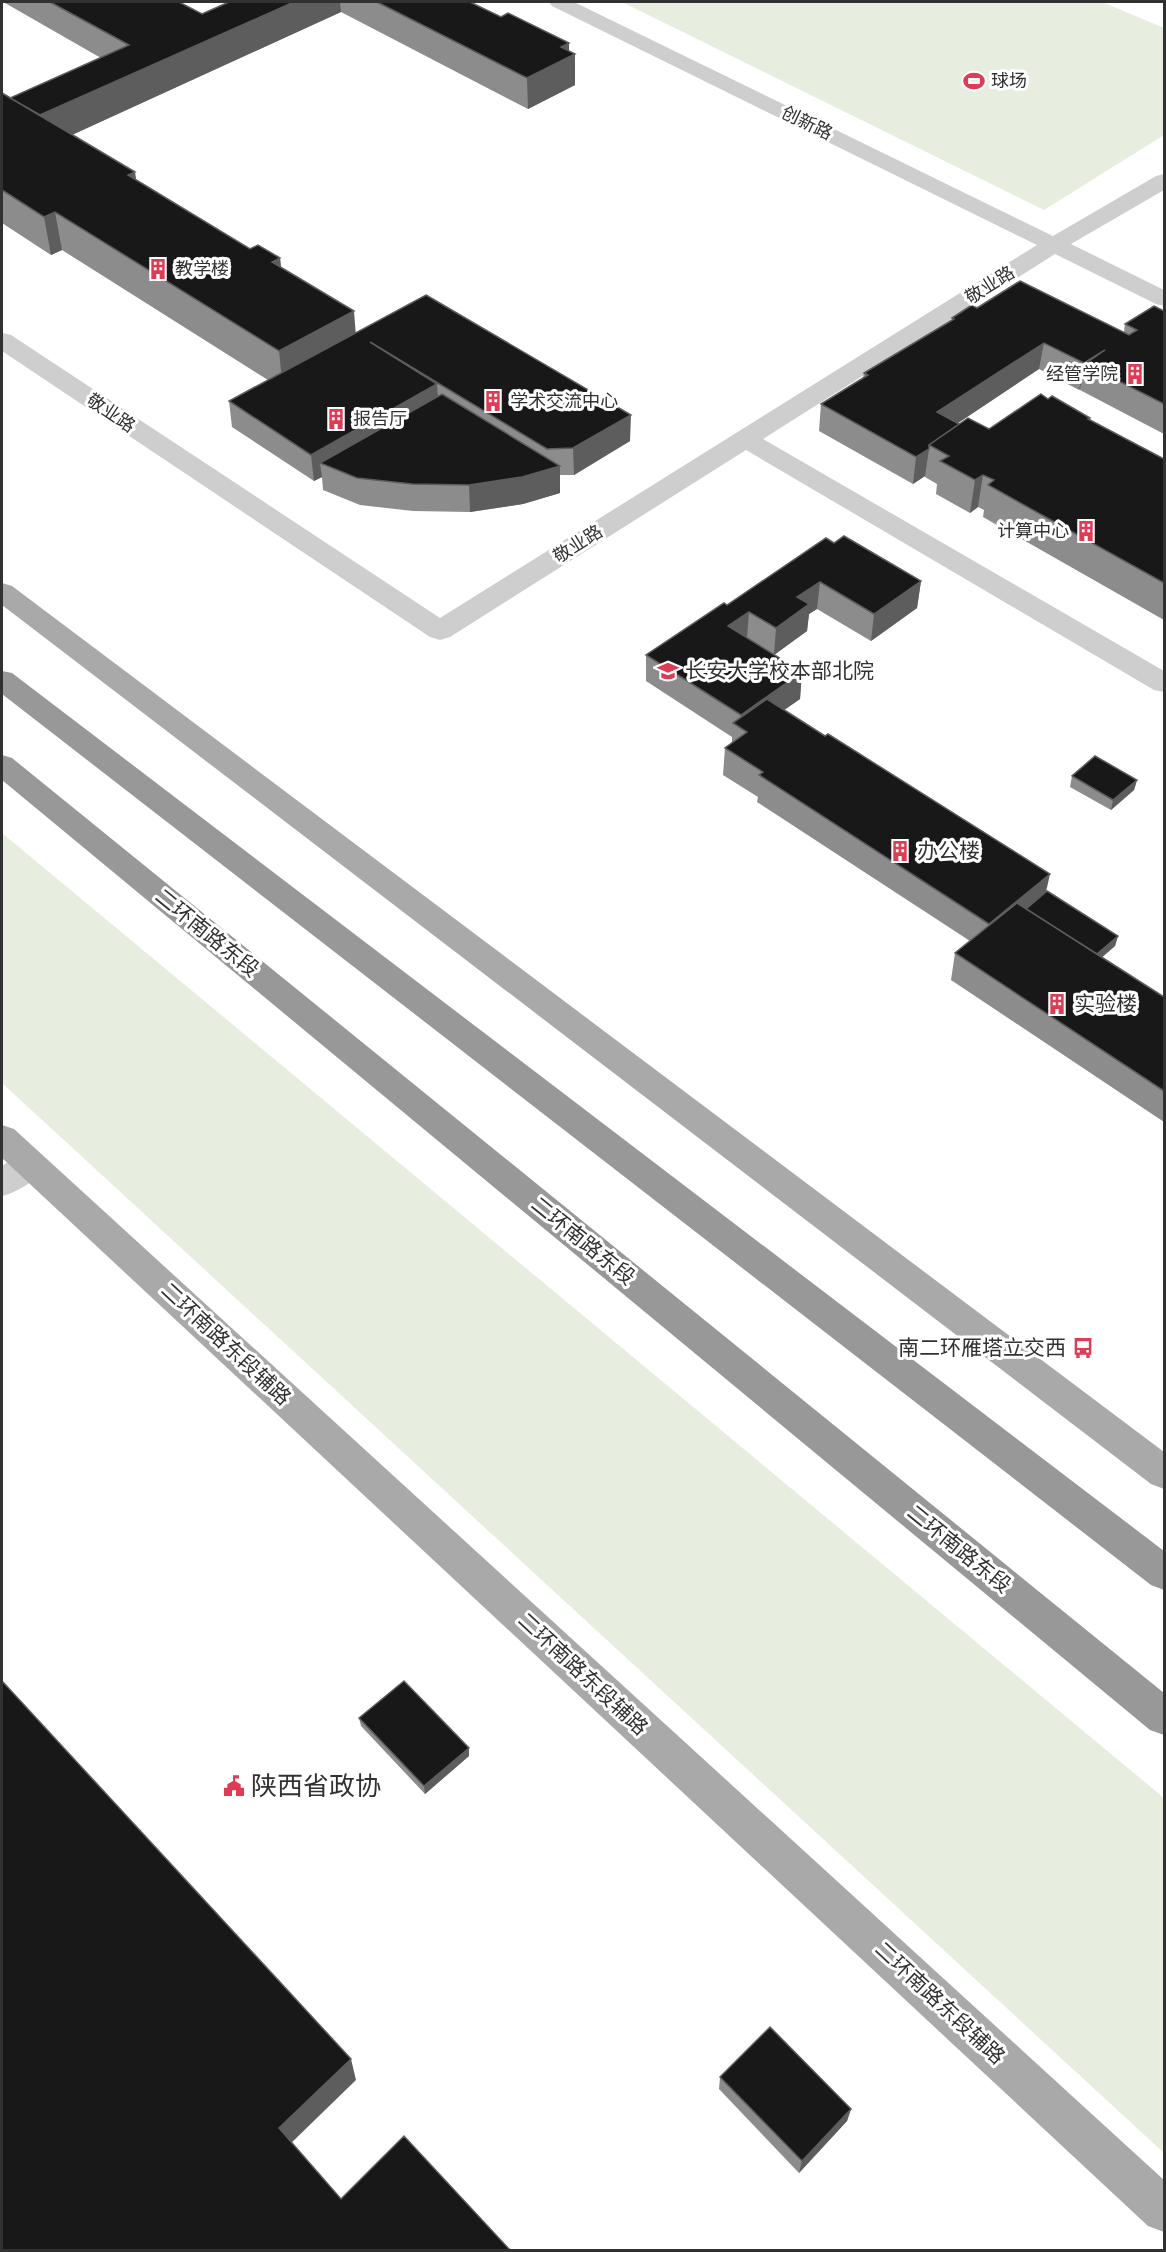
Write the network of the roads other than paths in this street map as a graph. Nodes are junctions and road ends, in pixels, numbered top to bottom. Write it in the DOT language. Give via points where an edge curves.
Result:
graph roads {
  1 [pos="560,2"];
  2 [pos="1164,181"];
  3 [pos="1055,244"];
  4 [pos="1164,299"];
  5 [pos="2,340"];
  6 [pos="745,439"];
  7 [pos="2,592"];
  8 [pos="2,680"];
  9 [pos="1164,683"];
  10 [pos="2,765"];
  11 [pos="2,1138"];
  12 [pos="16,1174"];
  13 [pos="1164,1473"];
  14 [pos="1164,1573"];
  15 [pos="1164,1717"];
  16 [pos="1164,2210"];
  1 -- 3 [label="street, 创新路"];
  2 -- 3 [label="street, 敬业路"];
  3 -- 4 [label="street, 创新路"];
  3 -- 6 [label="street, 敬业路"];
  5 -- 6 [label="street, 敬业路" via="440,631"];
  6 -- 9 [label="street"];
  7 -- 13 [label="main road"];
  8 -- 14 [label="highway"];
  10 -- 15 [label="highway, 二环南路东段"];
  11 -- 12 [label="main road, 二环南路东段辅路"];
  12 -- 16 [label="main road, 二环南路东段辅路"];
}
